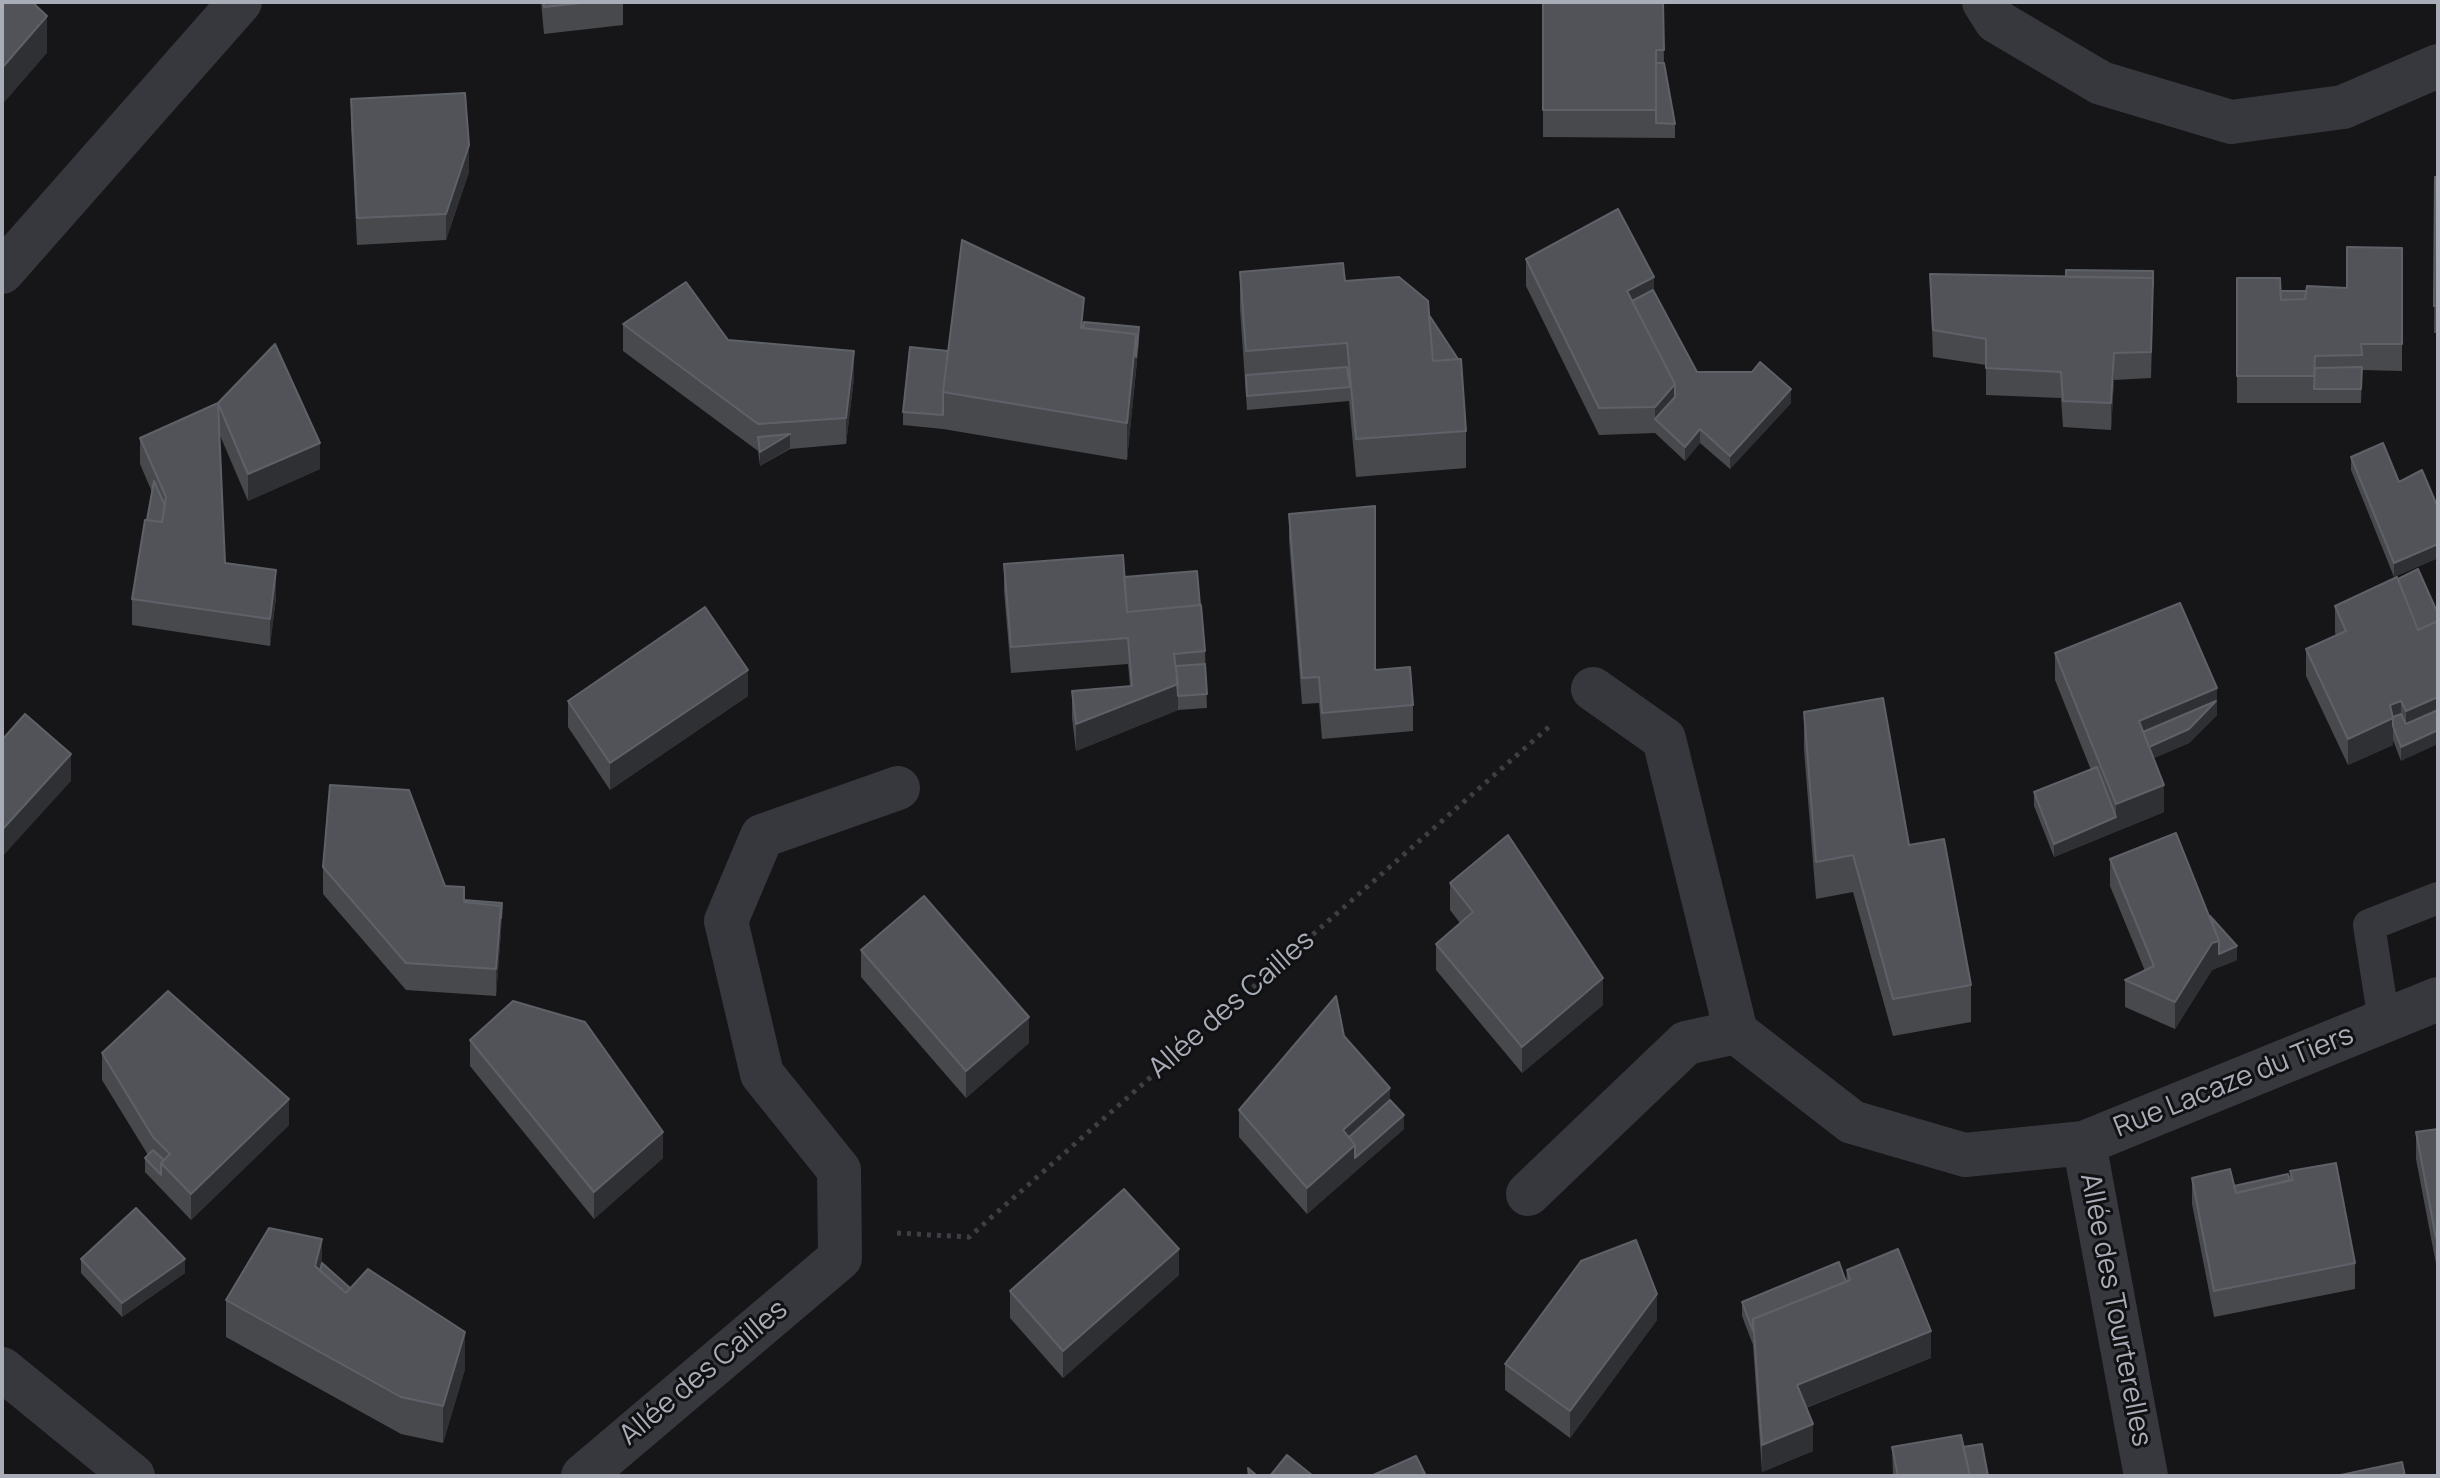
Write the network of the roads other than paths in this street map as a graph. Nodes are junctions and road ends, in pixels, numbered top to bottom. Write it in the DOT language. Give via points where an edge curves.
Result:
graph roads {
  1 [pos="240,2"];
  2 [pos="1984,2"];
  3 [pos="2438,66"];
  4 [pos="2,272"];
  5 [pos="1593,689"];
  6 [pos="898,788"];
  7 [pos="2438,898"];
  8 [pos="2438,999"];
  9 [pos="2384,1021"];
  10 [pos="1736,1032"];
  11 [pos="2084,1143"];
  12 [pos="1528,1194"];
  13 [pos="2,1369"];
  14 [pos="133,1476"];
  15 [pos="583,1476"];
  16 [pos="2146,1476"];
  1 -- 4 [label="street"];
  2 -- 3 [label="street" via="1996,21 2101,83 2231,122 2343,107"];
  5 -- 10 [label="street" via="1664,739"];
  6 -- 15 [label="street, Allée des Cailles" via="762,836 726,921 762,1074 839,1170 840,1258"];
  7 -- 9 [label="lane, Rue Lacaze du Tiers" via="2369,925"];
  8 -- 9 [label="street, Rue Lacaze du Tiers"];
  9 -- 11 [label="street, Rue Lacaze du Tiers"];
  10 -- 11 [label="street, Allée des Tourterelles" via="1852,1122 1965,1155"];
  10 -- 12 [label="street" via="1686,1043"];
  11 -- 16 [label="street, Allée des Tourterelles"];
  13 -- 14 [label="street"];
}
